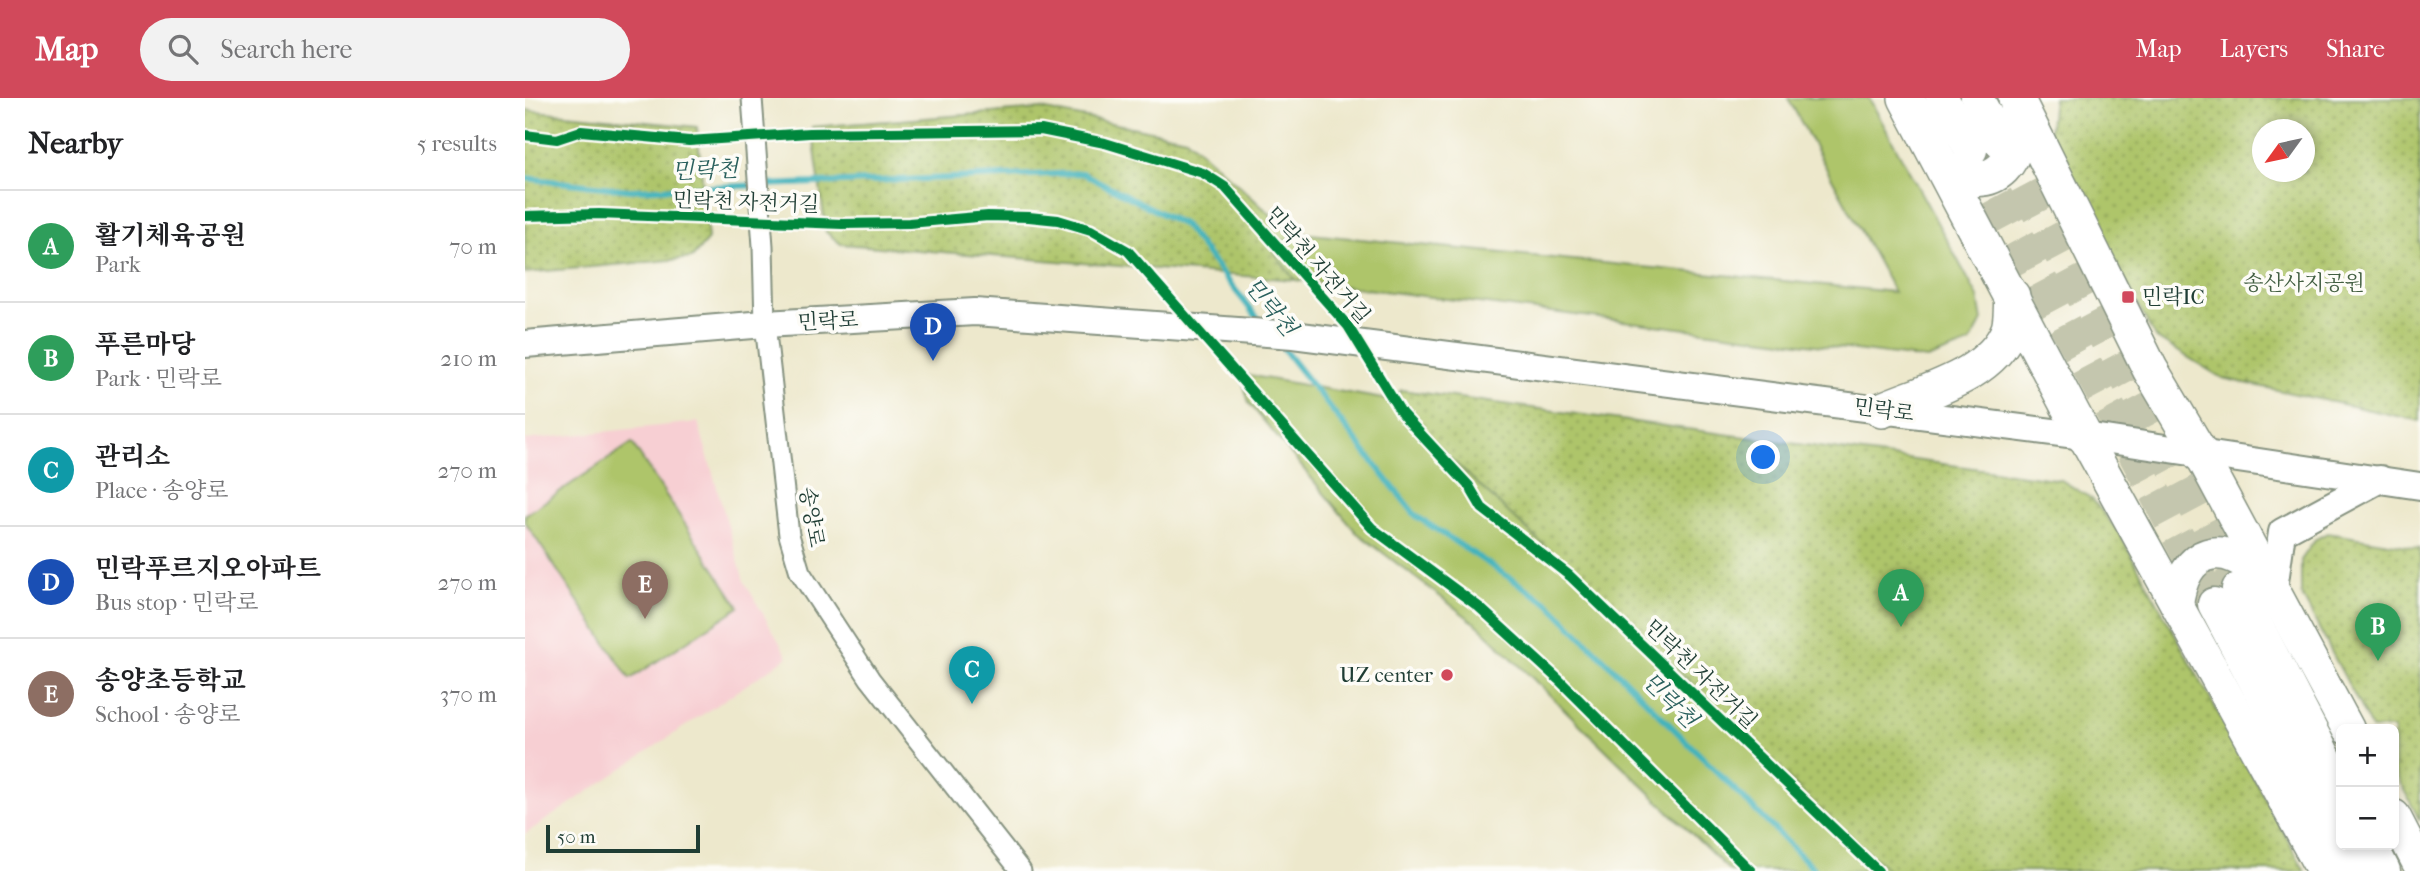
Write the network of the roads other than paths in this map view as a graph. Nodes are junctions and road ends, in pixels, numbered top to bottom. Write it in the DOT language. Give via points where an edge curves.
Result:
graph roads {
  1 [pos="752,98"];
  2 [pos="1906,98"];
  3 [pos="1942,98"];
  4 [pos="1977,98"];
  5 [pos="2016,99"];
  6 [pos="1972,153"];
  7 [pos="2012,296"];
  8 [pos="765,324"];
  9 [pos="525,344"];
  10 [pos="1882,410"];
  11 [pos="2084,436"];
  12 [pos="2201,455"];
  13 [pos="2380,479"];
  14 [pos="2420,486"];
  15 [pos="2274,589"];
  16 [pos="2178,605"];
  17 [pos="2345,724"];
  18 [pos="2340,787"];
  19 [pos="2399,826"];
  20 [pos="2336,833"];
  21 [pos="2344,850"];
  22 [pos="2374,850"];
  23 [pos="2420,866"];
  24 [pos="1021,871"];
  25 [pos="2323,871"];
  26 [pos="2356,871"];
  27 [pos="2384,871"];
  1 -- 8 [label="street, 송양로"];
  2 -- 6 [label="highway"];
  3 -- 6 [label="highway"];
  4 -- 6 [label="highway"];
  5 -- 6 [label="highway" via="2021,124 2018,148 2005,167 1974,179"];
  5 -- 12 [label="highway" via="2150,369"];
  6 -- 7 [label="highway"];
  7 -- 10 [label="highway" via="2010,327 1996,352 1964,374"];
  7 -- 11 [label="highway"];
  8 -- 9 [label="main road, 민락로"];
  8 -- 10 [label="main road, 민락로" via="975,312 1130,323 1347,340"];
  8 -- 24 [label="street, 송양로" via="789,534 800,572 870,679"];
  10 -- 11 [label="main road, 민락로"];
  11 -- 12 [label="main road, 민락로"];
  11 -- 16 [label="highway"];
  12 -- 13 [label="main road, 민락로"];
  12 -- 15 [label="highway"];
  13 -- 14 [label="main road, 민락로"];
  13 -- 15 [label="main road" via="2282,532"];
  15 -- 16 [label="highway" via="2247,560 2227,553 2206,556 2188,567 2180,583"];
  15 -- 17 [label="highway"];
  16 -- 25 [label="highway"];
  18 -- 20 [label="highway" via="2226,597"];
  19 -- 23 [label="highway"];
  21 -- 26 [label="highway"];
  22 -- 27 [label="highway"];
}
